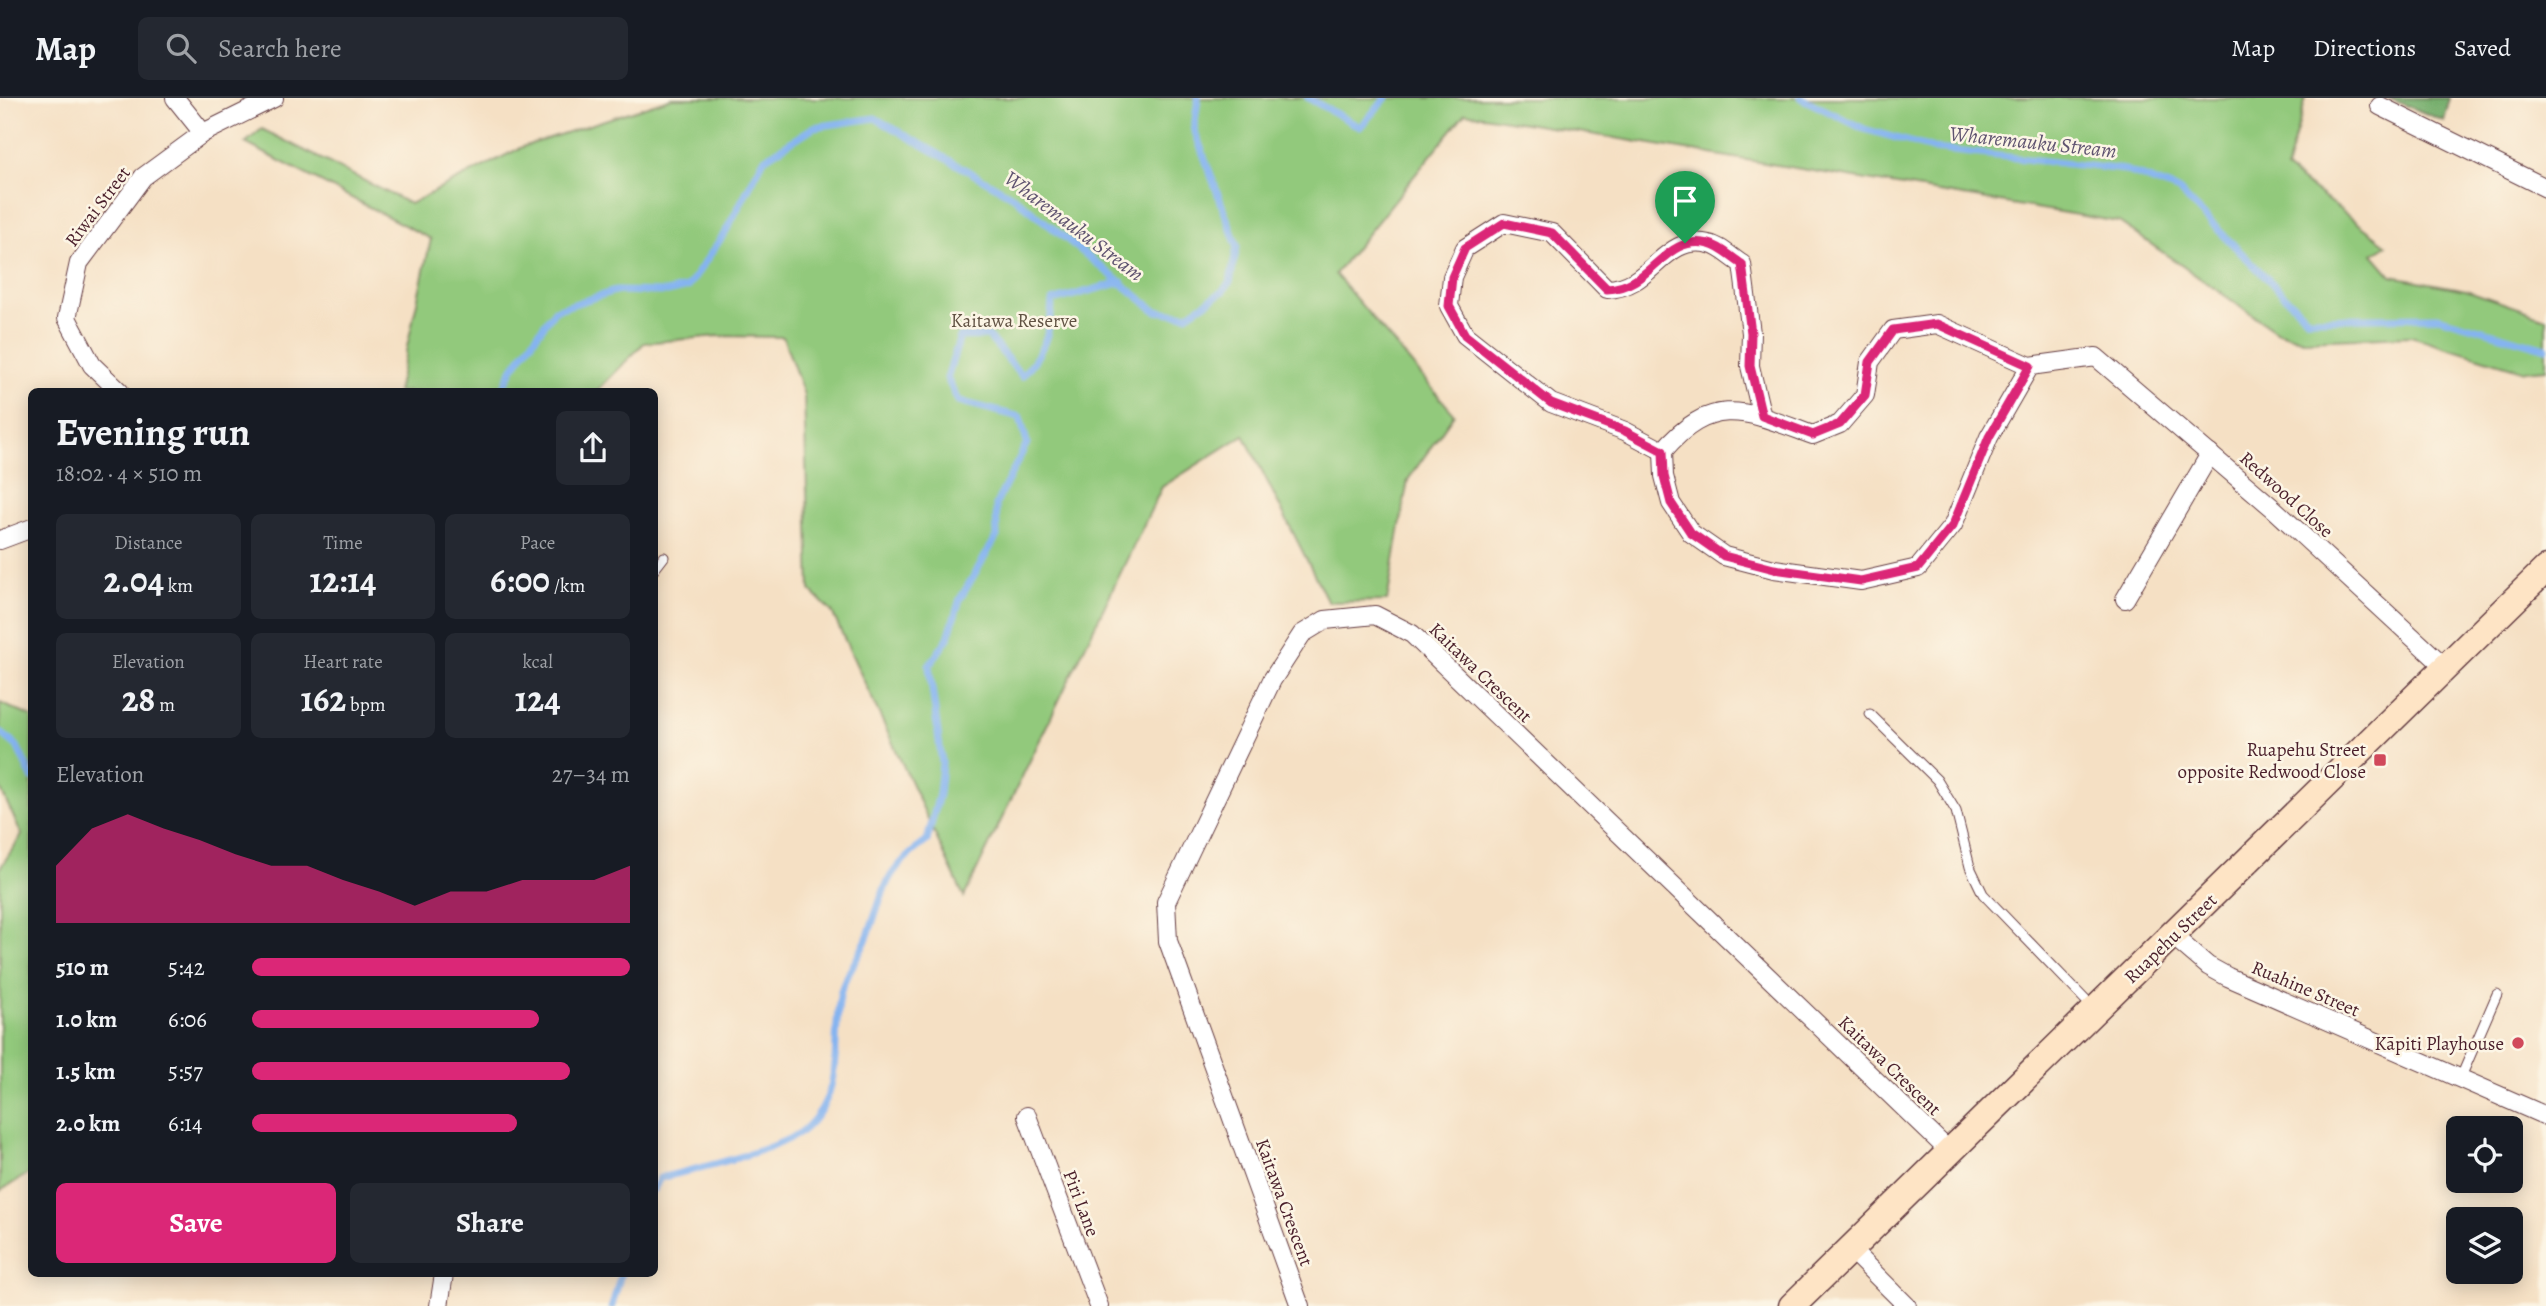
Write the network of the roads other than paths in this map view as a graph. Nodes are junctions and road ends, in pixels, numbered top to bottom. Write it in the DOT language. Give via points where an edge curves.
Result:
graph roads {
  1 [pos="175,98"];
  2 [pos="274,98"];
  3 [pos="2379,106"];
  4 [pos="203,133"];
  5 [pos="2546,188"];
  6 [pos="2030,366"];
  7 [pos="116,388"];
  8 [pos="1762,416"];
  9 [pos="1663,451"];
  10 [pos="2210,454"];
  11 [pos="28,530"];
  12 [pos="0,540"];
  13 [pos="664,558"];
  14 [pos="658,565"];
  15 [pos="2546,569"];
  16 [pos="2125,600"];
  17 [pos="2446,668"];
  18 [pos="1870,714"];
  19 [pos="2173,936"];
  20 [pos="2497,994"];
  21 [pos="2095,1010"];
  22 [pos="2461,1077"];
  23 [pos="1027,1116"];
  24 [pos="2546,1116"];
  25 [pos="1949,1151"];
  26 [pos="1850,1249"];
  27 [pos="444,1277"];
  28 [pos="439,1306"];
  29 [pos="1099,1306"];
  30 [pos="1300,1306"];
  31 [pos="1791,1306"];
  32 [pos="1907,1306"];
  1 -- 4 [label="street"];
  2 -- 4 [label="street, Riwai Street"];
  3 -- 5 [label="street"];
  4 -- 7 [label="street, Riwai Street" via="143,177 79,263 67,318 92,365"];
  6 -- 8 [label="street" via="1937,324 1893,330 1870,362 1865,395 1840,424 1813,435"];
  6 -- 9 [label="street" via="1989,437 1953,525 1918,568 1907,571 1861,581 1774,569 1724,556 1691,533 1671,503"];
  6 -- 10 [label="street, Redwood Close" via="2096,357"];
  8 -- 9 [label="street" via="1728,411 1701,416"];
  8 -- 9 [label="street" via="1750,366 1751,333 1742,264 1710,244 1685,243 1663,256 1643,278 1620,289 1607,289 1552,233 1504,223 1465,248 1452,277 1449,306 1465,335 1551,403"];
  10 -- 16 [label="street"];
  10 -- 17 [label="street, Redwood Close"];
  11 -- 12 [label="street"];
  13 -- 14 [label="lane"];
  15 -- 17 [label="street, Ruapehu Street"];
  17 -- 19 [label="street, Ruapehu Street"];
  18 -- 21 [label="lane" via="1937,780 1956,811 1970,867 1983,894"];
  19 -- 21 [label="street, Ruapehu Street"];
  19 -- 22 [label="street, Ruahine Street" via="2228,977"];
  20 -- 22 [label="lane"];
  21 -- 25 [label="street, Ruapehu Street"];
  22 -- 24 [label="street, Ruahine Street"];
  23 -- 29 [label="street, Piri Lane"];
  25 -- 26 [label="street, Ruapehu Street"];
  25 -- 30 [label="street, Kaitawa Crescent" via="1412,634 1375,615 1325,620 1302,635 1272,680 1166,901 1168,941"];
  26 -- 31 [label="street, Ruapehu Street"];
  26 -- 32 [label="street"];
  27 -- 28 [label="street"];
}
